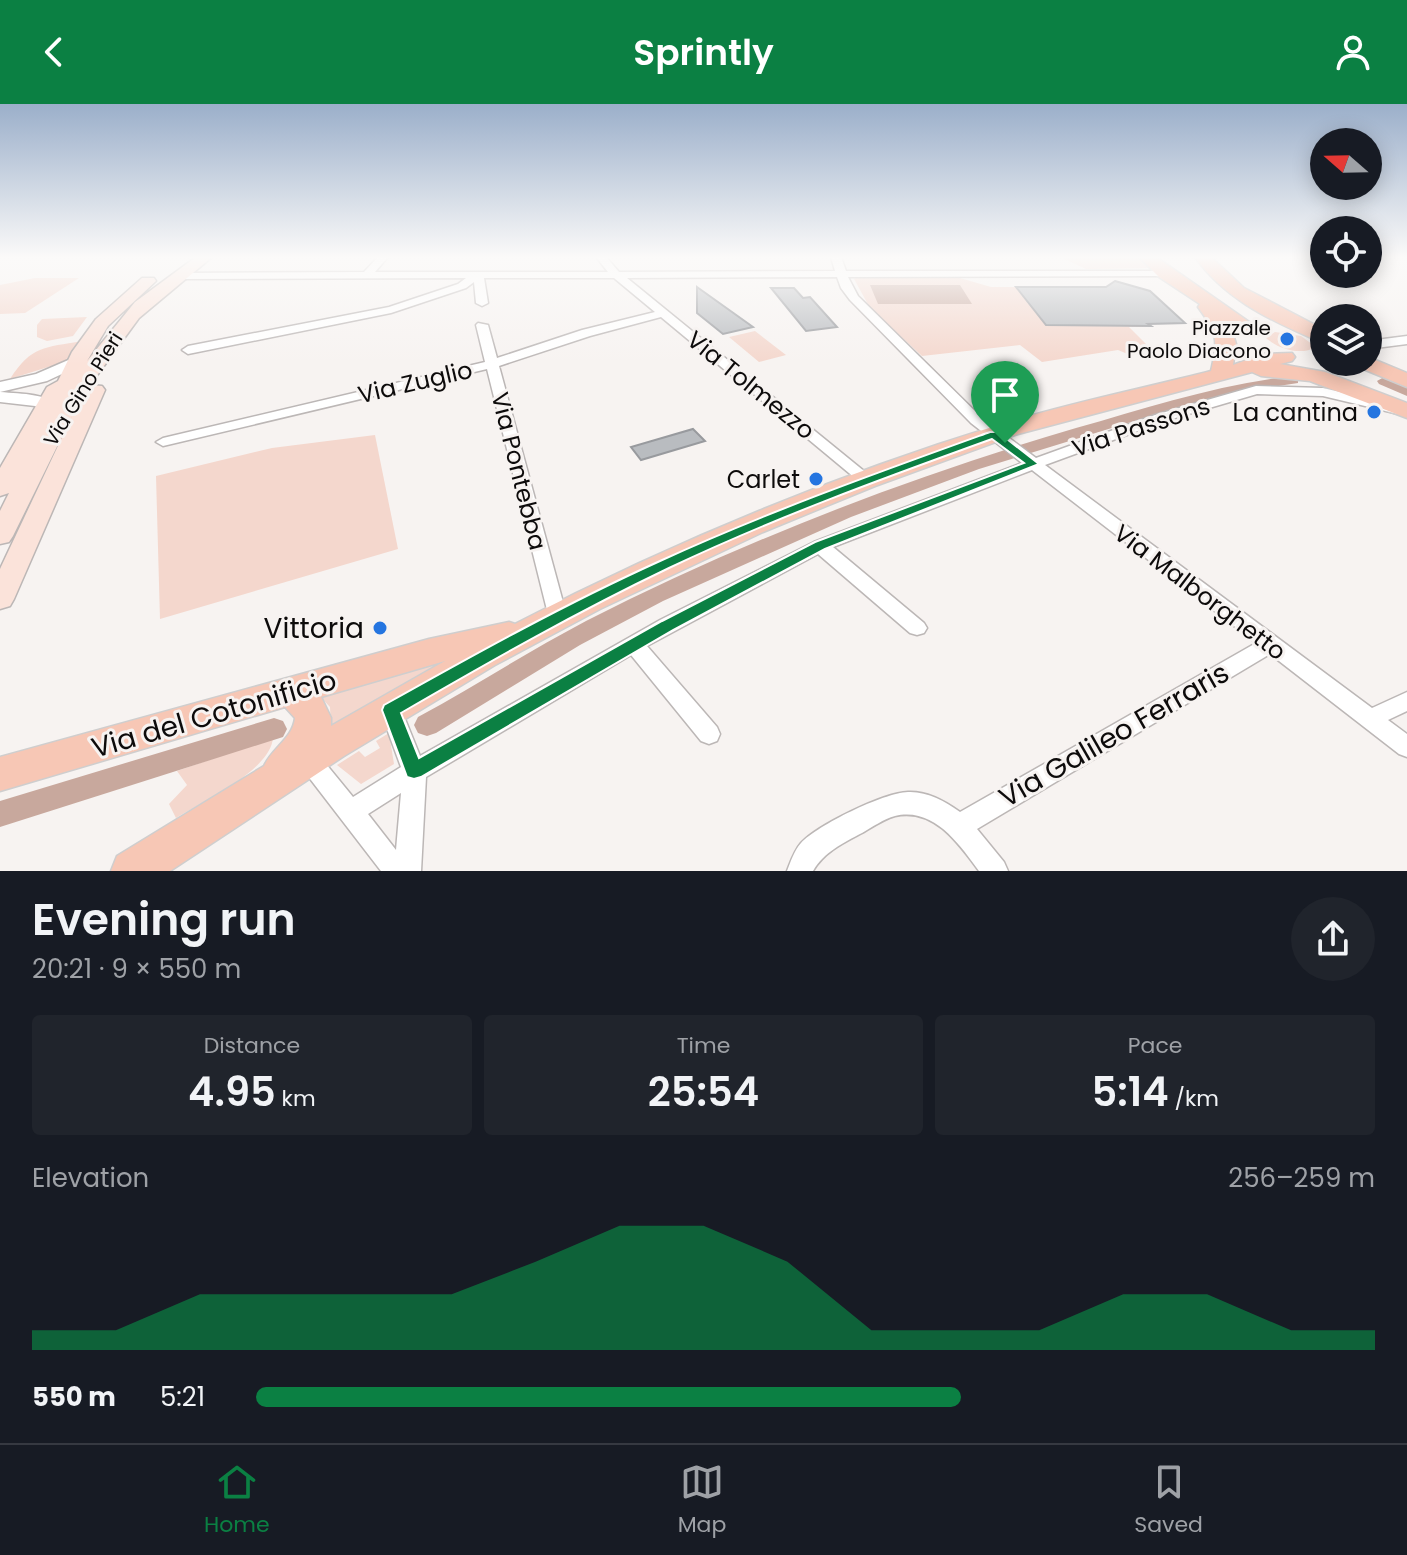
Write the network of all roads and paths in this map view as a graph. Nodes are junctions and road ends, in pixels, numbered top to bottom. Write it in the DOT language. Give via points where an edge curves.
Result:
graph roads {
  1 [pos="135,293"];
  2 [pos="159,293"];
  3 [pos="442,293"];
  4 [pos="481,293"];
  5 [pos="639,293"];
  6 [pos="852,293"];
  7 [pos="1194,293"];
  8 [pos="1243,293"];
  9 [pos="482,303"];
  10 [pos="138,309"];
  11 [pos="113,310"];
  12 [pos="663,313"];
  13 [pos="482,325"];
  14 [pos="1310,330"];
  15 [pos="1310,332"];
  16 [pos="1248,336"];
  17 [pos="1407,340"];
  18 [pos="1382,343"];
  19 [pos="188,350"];
  20 [pos="101,355"];
  21 [pos="1292,358"];
  22 [pos="1310,359"];
  23 [pos="73,363"];
  24 [pos="492,364"];
  25 [pos="1382,370"];
  26 [pos="1220,374"];
  27 [pos="1407,381"];
  28 [pos="0,387"];
  29 [pos="0,397"];
  30 [pos="51,407"];
  31 [pos="1407,410"];
  32 [pos="999,439"];
  33 [pos="163,442"];
  34 [pos="41,454"];
  35 [pos="1029,460"];
  36 [pos="867,480"];
  37 [pos="0,489"];
  38 [pos="0,536"];
  39 [pos="820,546"];
  40 [pos="0,599"];
  41 [pos="545,623"];
  42 [pos="917,628"];
  43 [pos="634,644"];
  44 [pos="1269,645"];
  45 [pos="288,692"];
  46 [pos="1407,701"];
  47 [pos="391,710"];
  48 [pos="1369,719"];
  49 [pos="709,734"];
  50 [pos="1407,747"];
  51 [pos="309,760"];
  52 [pos="8,770"];
  53 [pos="414,771"];
  54 [pos="234,806"];
  55 [pos="350,812"];
  56 [pos="960,825"];
  57 [pos="132,871"];
  58 [pos="397,871"];
  59 [pos="408,871"];
  60 [pos="800,871"];
  61 [pos="995,871"];
  1 -- 11 [label="main road, Via Gino Pieri"];
  2 -- 10 [label="main road, Via Gino Pieri"];
  3 -- 19 [label="street" via="391,310"];
  4 -- 9 [label="street"];
  5 -- 12 [label="street, Via Tolmezzo"];
  6 -- 32 [label="street, Via Malborghetto"];
  7 -- 16 [label="main road" via="1235,319"];
  7 -- 26 [label="main road" via="1223,326 1228,347"];
  8 -- 14 [label="main road"];
  10 -- 11 [label="main road"];
  10 -- 20 [label="main road, Via Gino Pieri"];
  11 -- 23 [label="main road, Via Gino Pieri"];
  12 -- 24 [label="street, Via Zuglio"];
  12 -- 36 [label="street, Via Tolmezzo"];
  13 -- 24 [label="street, Via Pontebba"];
  15 -- 16 [label="main road" via="1273,323"];
  16 -- 21 [label="main road"];
  16 -- 26 [label="main road" via="1248,354"];
  17 -- 18 [label="street"];
  20 -- 34 [label="main road, Via Gino Pieri"];
  20 -- 40 [label="main road" via="102,373"];
  21 -- 22 [label="main road"];
  21 -- 26 [label="main road" via="1263,360"];
  21 -- 31 [label="main road"];
  23 -- 28 [label="street" via="41,378"];
  23 -- 30 [label="main road, Via Gino Pieri"];
  24 -- 33 [label="street, Via Zuglio"];
  24 -- 41 [label="street, Via Pontebba"];
  25 -- 27 [label="main road"];
  26 -- 31 [label="main road" via="1292,371"];
  26 -- 32 [label="main road"];
  29 -- 30 [label="street"];
  30 -- 34 [label="main road, Via Gino Pieri"];
  30 -- 37 [label="main road"];
  31 -- 35 [label="street, Via Passons" via="1298,389 1256,390"];
  32 -- 35 [label="street, Via Malborghetto"];
  32 -- 36 [label="main road"];
  34 -- 38 [label="main road"];
  35 -- 39 [label="street, Via Passons"];
  35 -- 44 [label="street, Via Malborghetto"];
  36 -- 41 [label="main road" via="667,563"];
  39 -- 42 [label="street"];
  39 -- 43 [label="street, Via Passons"];
  41 -- 45 [label="main road, Via del Cotonificio"];
  41 -- 47 [label="main road"];
  43 -- 49 [label="street"];
  43 -- 53 [label="street, Via Passons"];
  44 -- 48 [label="street, Via Malborghetto"];
  44 -- 56 [label="street, Via Galileo Ferraris"];
  45 -- 52 [label="main road, Via del Cotonificio"];
  45 -- 54 [label="main road" via="313,708 311,732 294,756"];
  46 -- 48 [label="street"];
  47 -- 51 [label="main road"];
  47 -- 53 [label="street"];
  48 -- 50 [label="street, Via Malborghetto"];
  51 -- 54 [label="main road"];
  51 -- 55 [label="street"];
  53 -- 55 [label="street, Via Passons"];
  53 -- 59 [label="street"];
  54 -- 57 [label="main road"];
  55 -- 58 [label="street"];
  56 -- 60 [label="street" via="924,806 893,805 830,835 815,846"];
  56 -- 61 [label="street"];
}
